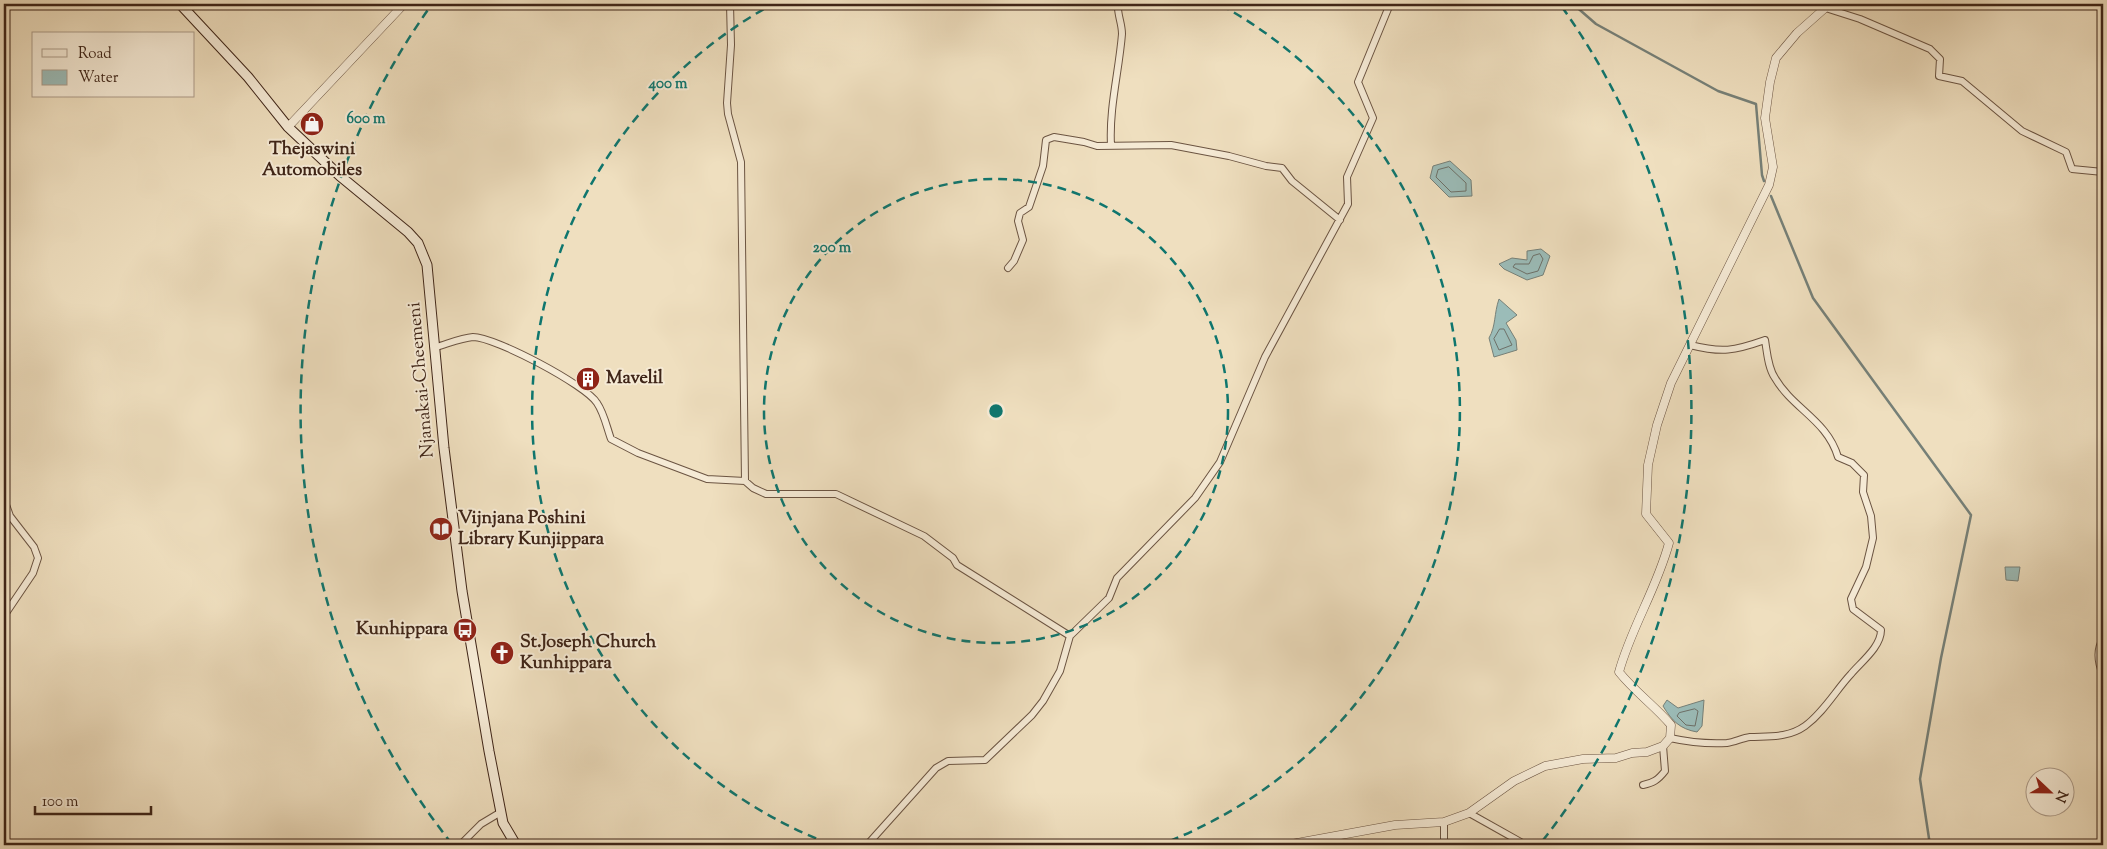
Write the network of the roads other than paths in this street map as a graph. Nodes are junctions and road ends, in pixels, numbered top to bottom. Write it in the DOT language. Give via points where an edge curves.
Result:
graph roads {
  1 [pos="180,4"];
  2 [pos="404,4"];
  3 [pos="730,4"];
  4 [pos="1118,4"];
  5 [pos="1390,4"];
  6 [pos="1813,4"];
  7 [pos="1824,9"];
  8 [pos="288,128"];
  9 [pos="1111,145"];
  10 [pos="2103,172"];
  11 [pos="1340,220"];
  12 [pos="1008,268"];
  13 [pos="1690,345"];
  14 [pos="436,347"];
  15 [pos="745,481"];
  16 [pos="4,498"];
  17 [pos="4,616"];
  18 [pos="1070,636"];
  19 [pos="2103,639"];
  20 [pos="2103,675"];
  21 [pos="1670,738"];
  22 [pos="1663,746"];
  23 [pos="1643,785"];
  24 [pos="501,812"];
  25 [pos="1469,813"];
  26 [pos="1444,822"];
  27 [pos="460,845"];
  28 [pos="516,845"];
  29 [pos="867,845"];
  30 [pos="1286,845"];
  31 [pos="1444,845"];
  32 [pos="1526,845"];
  1 -- 8 [label="main road, Njanakai-Cheemeni" via="248,77"];
  2 -- 8 [label="street"];
  3 -- 15 [label="street" via="727,108 741,162"];
  4 -- 9 [label="street" via="1122,25 1110,126"];
  5 -- 11 [label="street" via="1358,82 1373,118 1347,177 1348,204"];
  6 -- 7 [label="street"];
  7 -- 10 [label="street" via="1860,19 1930,49 1940,59 1939,76 1962,81 2022,131 2066,152 2072,169"];
  7 -- 13 [label="street" via="1776,58 1765,118 1773,167 1769,185"];
  8 -- 14 [label="main road, Njanakai-Cheemeni" via="418,243 427,265"];
  9 -- 11 [label="street" via="1170,145 1282,168"];
  9 -- 12 [label="street" via="1098,146 1054,137 1046,140 1043,166 1029,207 1020,213 1018,221 1024,240"];
  11 -- 18 [label="street" via="1265,357 1220,462 1195,498 1117,578 1109,598"];
  13 -- 21 [label="street" via="1671,383 1648,465 1646,514 1669,543 1645,608 1626,646 1619,672 1672,725"];
  13 -- 21 [label="street" via="1729,351 1765,340 1774,377 1834,442 1838,457 1852,463 1864,475 1863,492 1871,516 1873,538 1866,567 1851,599 1853,609 1881,630 1881,637 1804,727 1787,735 1729,743"];
  14 -- 15 [label="street" via="474,337 508,348 539,363 597,403 611,439 638,453 707,479"];
  14 -- 24 [label="main road, Njanakai-Cheemeni" via="444,448 462,591"];
  15 -- 18 [label="street" via="766,494 836,494 924,536 953,558 957,565"];
  16 -- 17 [label="street" via="10,516 34,547 38,558 33,573"];
  18 -- 29 [label="street" via="1060,671 1032,715 985,760 948,761 936,768"];
  19 -- 20 [label="street" via="2098,648"];
  21 -- 22 [label="street"];
  22 -- 23 [label="street" via="1665,771 1652,784"];
  22 -- 25 [label="street" via="1616,758 1583,759 1545,766 1514,781"];
  24 -- 27 [label="street" via="481,824"];
  24 -- 28 [label="main road, Njanakai-Cheemeni" via="503,823"];
  25 -- 26 [label="street"];
  25 -- 32 [label="street"];
  26 -- 30 [label="street" via="1395,825"];
  26 -- 31 [label="street"];
}
